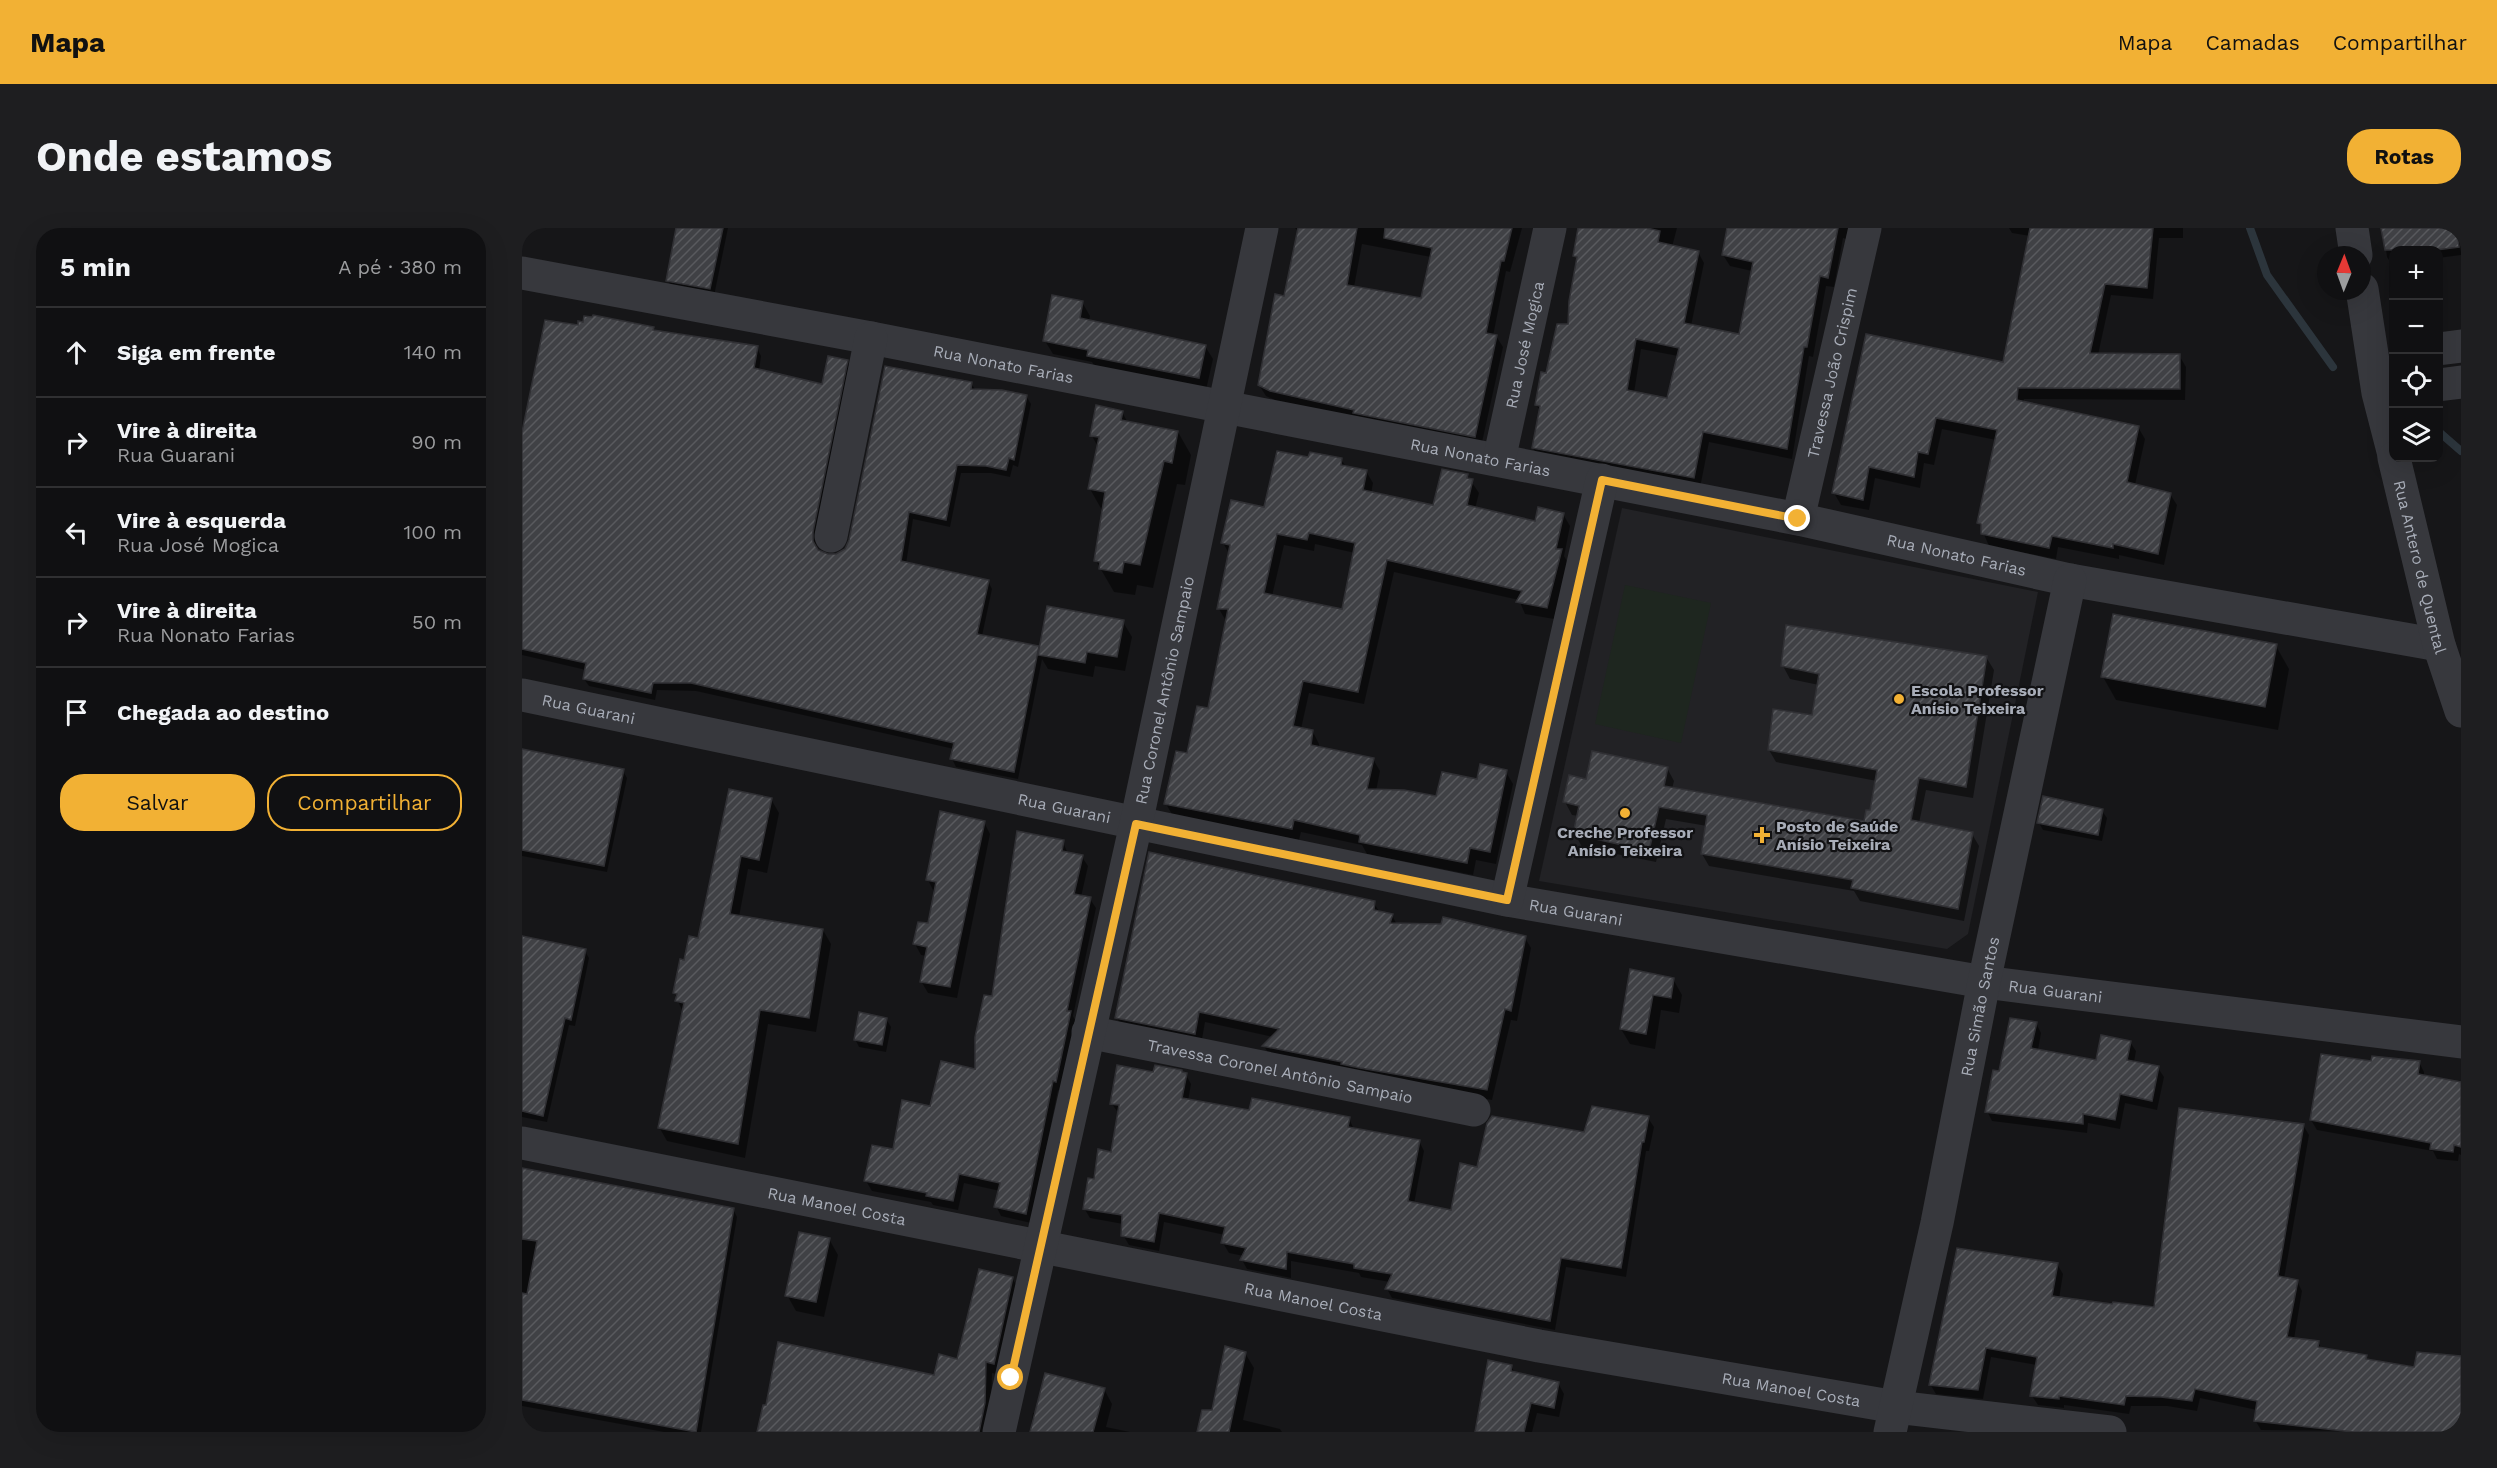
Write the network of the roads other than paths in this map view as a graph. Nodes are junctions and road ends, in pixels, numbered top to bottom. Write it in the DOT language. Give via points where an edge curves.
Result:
graph roads {
  1 [pos="1262,228"];
  2 [pos="1550,228"];
  3 [pos="1865,228"];
  4 [pos="2352,228"];
  5 [pos="2355,246"];
  6 [pos="522,273"];
  7 [pos="2366,300"];
  8 [pos="871,338"];
  9 [pos="2461,346"];
  10 [pos="2443,349"];
  11 [pos="2384,358"];
  12 [pos="2461,382"];
  13 [pos="2443,384"];
  14 [pos="2386,392"];
  15 [pos="1224,406"];
  16 [pos="2389,416"];
  17 [pos="1499,460"];
  18 [pos="2395,462"];
  19 [pos="1602,480"];
  20 [pos="1798,519"];
  21 [pos="831,536"];
  22 [pos="2070,580"];
  23 [pos="2439,645"];
  24 [pos="522,695"];
  25 [pos="2461,711"];
  26 [pos="1136,824"];
  27 [pos="1507,900"];
  28 [pos="1984,982"];
  29 [pos="1088,1032"];
  30 [pos="2461,1042"];
  31 [pos="1474,1110"];
  32 [pos="522,1143"];
  33 [pos="1042,1245"];
  34 [pos="1893,1419"];
  35 [pos="1999,1426"];
  36 [pos="999,1432"];
  37 [pos="2110,1432"];
  1 -- 15 [label="street, Rua Coronel Antônio Sampaio"];
  2 -- 17 [label="street, Rua José Mogica"];
  3 -- 20 [label="street, Travessa João Crispim"];
  4 -- 5 [label="street"];
  6 -- 8 [label="street, Rua Nonato Farias"];
  7 -- 11 [label="street, Rua Antero de Quental"];
  8 -- 15 [label="street, Rua Nonato Farias"];
  8 -- 21 [label="street"];
  9 -- 10 [label="street"];
  11 -- 14 [label="street, Rua Antero de Quental"];
  12 -- 13 [label="street"];
  14 -- 16 [label="street, Rua Antero de Quental"];
  15 -- 17 [label="street, Rua Nonato Farias"];
  15 -- 26 [label="street, Rua Coronel Antônio Sampaio"];
  17 -- 19 [label="street, Rua Nonato Farias"];
  18 -- 23 [label="street, Rua Antero de Quental"];
  19 -- 20 [label="street, Rua Nonato Farias"];
  19 -- 27 [label="street"];
  20 -- 22 [label="street, Rua Nonato Farias"];
  22 -- 23 [label="street, Rua Nonato Farias"];
  22 -- 28 [label="street, Rua Simão Santos"];
  23 -- 25 [label="street, Rua Antero de Quental"];
  24 -- 26 [label="street, Rua Guarani"];
  26 -- 27 [label="street, Rua Guarani"];
  26 -- 29 [label="street, Rua Coronel Antônio Sampaio"];
  27 -- 28 [label="street, Rua Guarani"];
  28 -- 30 [label="street, Rua Guarani"];
  28 -- 34 [label="street, Rua Simão Santos" via="1937,1223"];
  29 -- 31 [label="street, Travessa Coronel Antônio Sampaio"];
  29 -- 33 [label="street, Rua Coronel Antônio Sampaio"];
  32 -- 33 [label="street, Rua Manoel Costa"];
  33 -- 34 [label="street, Rua Manoel Costa"];
  33 -- 36 [label="street, Rua Coronel Antônio Sampaio"];
  34 -- 35 [label="street, Rua Manoel Costa"];
  35 -- 37 [label="street, Rua Manoel Costa"];
}
